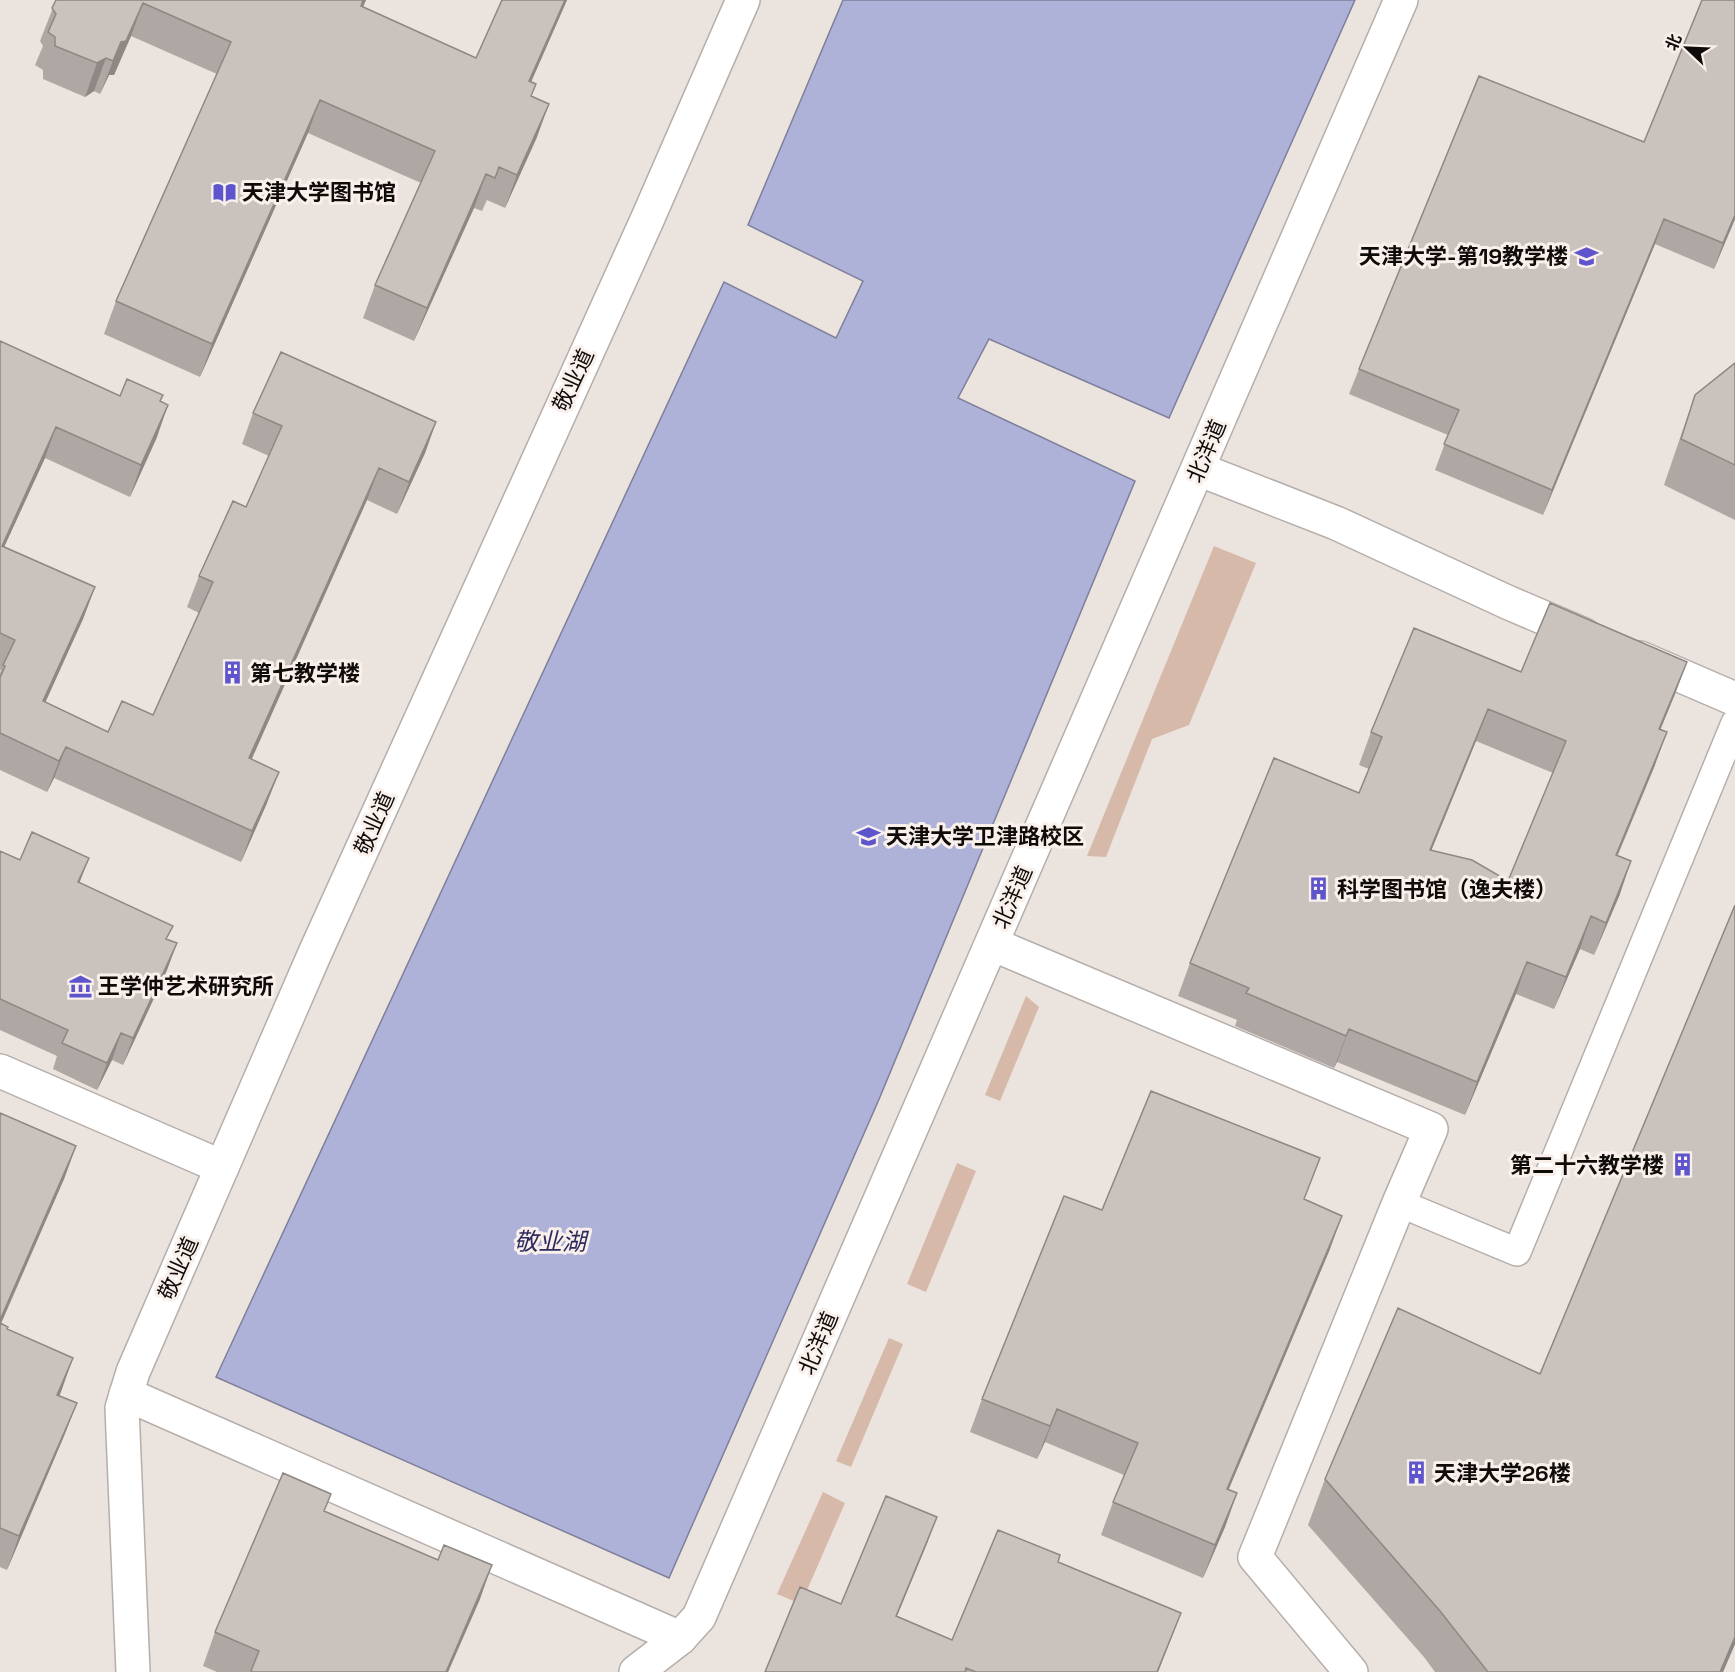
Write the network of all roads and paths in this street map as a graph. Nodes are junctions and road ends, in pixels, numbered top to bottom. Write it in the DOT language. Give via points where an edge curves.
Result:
graph roads {
  1 [pos="743,0"];
  2 [pos="1401,0"];
  3 [pos="1198,469"];
  4 [pos="1735,699"];
  5 [pos="1735,723"];
  6 [pos="992,944"];
  7 [pos="0,1071"];
  8 [pos="222,1167"];
  9 [pos="1399,1203"];
  10 [pos="126,1394"];
  11 [pos="680,1638"];
  12 [pos="133,1672"];
  13 [pos="636,1672"];
  14 [pos="1351,1672"];
  1 -- 8 [label="street, 敬业道"];
  2 -- 3 [label="street, 北洋道"];
  3 -- 4 [label="street" via="1336,524"];
  3 -- 6 [label="street, 北洋道"];
  5 -- 9 [label="street" via="1517,1252"];
  6 -- 9 [label="street" via="1431,1129"];
  6 -- 11 [label="street, 北洋道" via="699,1617"];
  7 -- 8 [label="street"];
  8 -- 10 [label="street, 敬业道"];
  9 -- 14 [label="street" via="1255,1557"];
  10 -- 11 [label="street"];
  10 -- 12 [label="street, 敬业道" via="122,1408"];
  11 -- 13 [label="street, 北洋道"];
}
